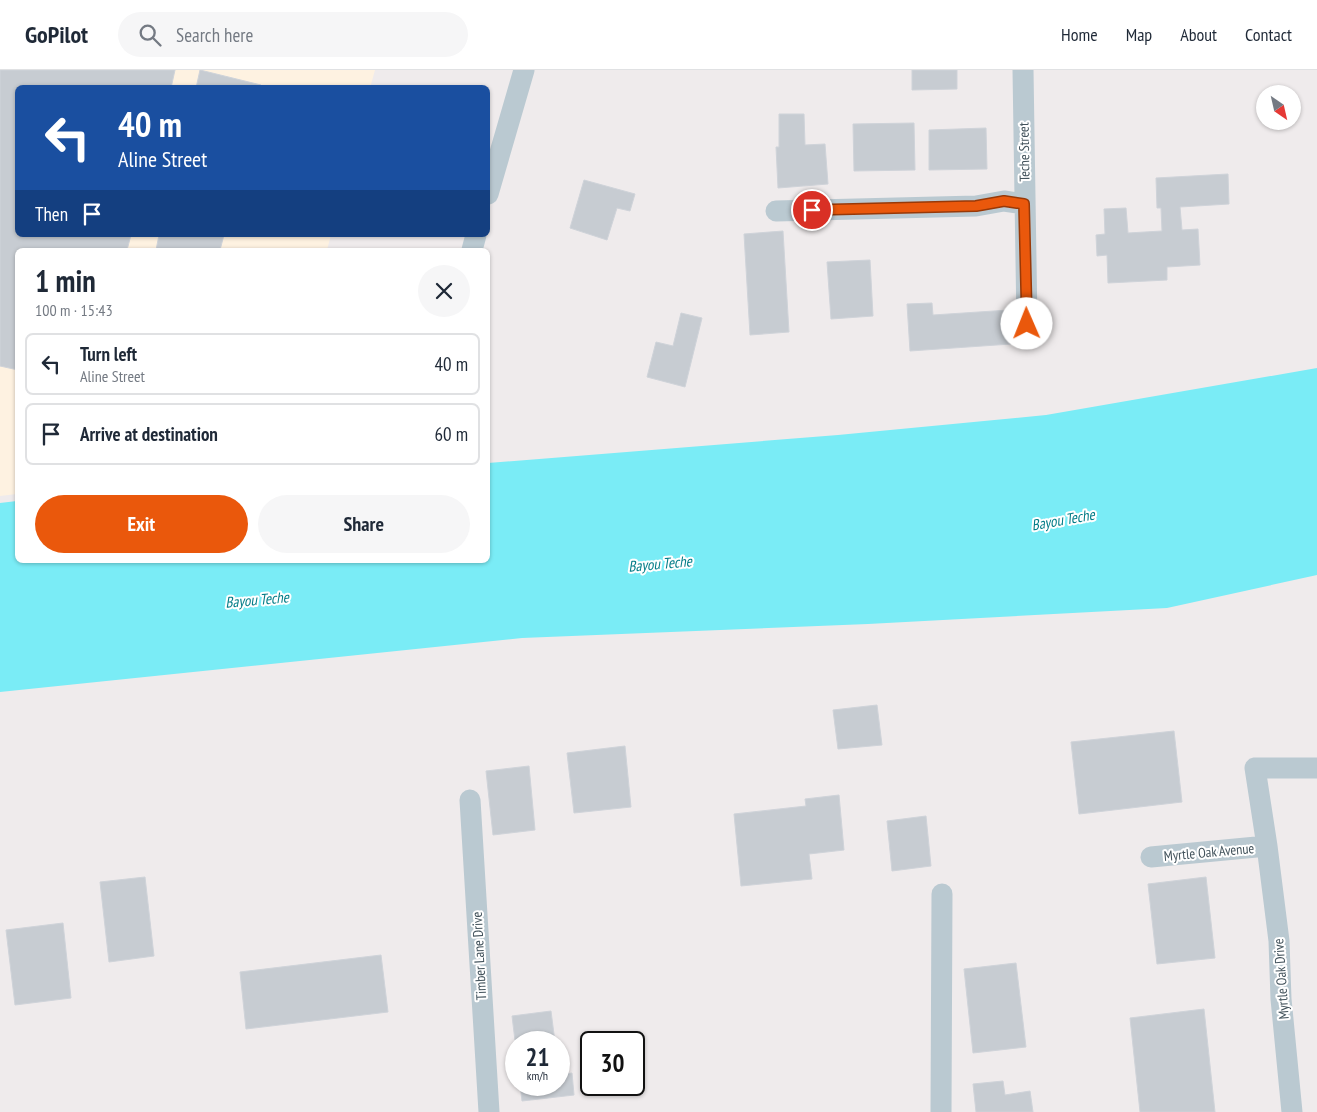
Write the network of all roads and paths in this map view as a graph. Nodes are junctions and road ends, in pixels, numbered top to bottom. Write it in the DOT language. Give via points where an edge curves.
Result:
graph roads {
  1 [pos="524,70"];
  2 [pos="1023,70"];
  3 [pos="490,187"];
  4 [pos="1024,204"];
  5 [pos="776,211"];
  6 [pos="1027,324"];
  7 [pos="1317,768"];
  8 [pos="470,800"];
  9 [pos="1267,846"];
  10 [pos="1152,857"];
  11 [pos="942,894"];
  12 [pos="489,1112"];
  13 [pos="941,1112"];
  14 [pos="1292,1112"];
  1 -- 3 [label="street"];
  2 -- 4 [label="street, Teche Street"];
  4 -- 5 [label="street" via="1004,201 976,206"];
  4 -- 6 [label="street, Teche Street"];
  7 -- 9 [label="street, Myrtle Oak Drive" via="1255,768"];
  8 -- 12 [label="street, Timber Lane Drive"];
  9 -- 10 [label="street, Myrtle Oak Avenue"];
  9 -- 14 [label="street, Myrtle Oak Drive" via="1279,941"];
  11 -- 13 [label="street"];
}
